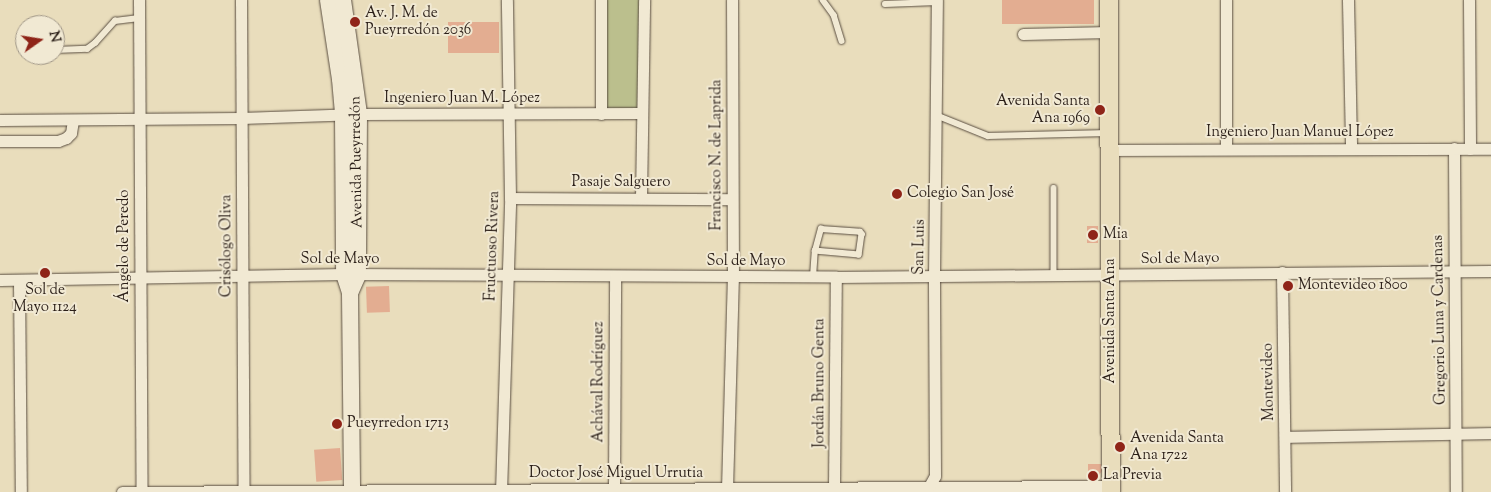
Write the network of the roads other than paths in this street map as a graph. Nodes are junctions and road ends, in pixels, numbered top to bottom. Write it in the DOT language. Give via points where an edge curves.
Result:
graph roads {
  1 [pos="139,0"];
  2 [pos="241,0"];
  3 [pos="328,0"];
  4 [pos="343,0"];
  5 [pos="507,0"];
  6 [pos="601,0"];
  7 [pos="644,0"];
  8 [pos="732,0"];
  9 [pos="823,0"];
  10 [pos="1110,0"];
  11 [pos="1226,0"];
  12 [pos="1348,0"];
  13 [pos="1470,0"];
  14 [pos="937,1"];
  15 [pos="885,4"];
  16 [pos="139,18"];
  17 [pos="1110,32"];
  18 [pos="1023,34"];
  19 [pos="842,41"];
  20 [pos="65,50"];
  21 [pos="642,113"];
  22 [pos="602,114"];
  23 [pos="351,115"];
  24 [pos="508,115"];
  25 [pos="936,115"];
  26 [pos="242,118"];
  27 [pos="139,119"];
  28 [pos="0,120"];
  29 [pos="73,120"];
  30 [pos="0,141"];
  31 [pos="1110,141"];
  32 [pos="1226,148"];
  33 [pos="1351,148"];
  34 [pos="1454,148"];
  35 [pos="1470,149"];
  36 [pos="1491,149"];
  37 [pos="1054,188"];
  38 [pos="510,198"];
  39 [pos="642,198"];
  40 [pos="732,199"];
  41 [pos="815,251"];
  42 [pos="1454,271"];
  43 [pos="1491,271"];
  44 [pos="1282,272"];
  45 [pos="351,274"];
  46 [pos="507,276"];
  47 [pos="615,276"];
  48 [pos="1054,276"];
  49 [pos="1111,276"];
  50 [pos="242,277"];
  51 [pos="733,277"];
  52 [pos="813,277"];
  53 [pos="836,277"];
  54 [pos="934,277"];
  55 [pos="140,278"];
  56 [pos="0,280"];
  57 [pos="19,280"];
  58 [pos="1491,433"];
  59 [pos="1456,434"];
  60 [pos="1285,437"];
  61 [pos="614,488"];
  62 [pos="727,489"];
  63 [pos="834,489"];
  64 [pos="1111,489"];
  65 [pos="352,490"];
  66 [pos="710,490"];
  67 [pos="927,490"];
  68 [pos="244,491"];
  69 [pos="501,491"];
  70 [pos="21,492"];
  71 [pos="122,492"];
  72 [pos="142,492"];
  73 [pos="1285,492"];
  74 [pos="1456,492"];
  1 -- 16 [label="street, Ángelo de Peredo"];
  2 -- 26 [label="street, Crisólogo Oliva"];
  3 -- 23 [label="main road, Avenida Pueyrredón" via="340,80"];
  4 -- 23 [label="main road, Avenida Pueyrredón"];
  5 -- 24 [label="street, Fructuoso Rivera"];
  6 -- 22 [label="street"];
  7 -- 21 [label="street"];
  8 -- 40 [label="street, Francisco N. de Laprida"];
  9 -- 19 [label="lane" via="834,14"];
  10 -- 17 [label="main road, Avenida Santa Ana"];
  11 -- 32 [label="street"];
  12 -- 33 [label="street"];
  13 -- 35 [label="street"];
  14 -- 15 [label="lane"];
  14 -- 25 [label="street, San Luis"];
  16 -- 20 [label="lane" via="115,20 87,49"];
  16 -- 27 [label="street, Ángelo de Peredo"];
  17 -- 18 [label="street"];
  17 -- 31 [label="main road, Avenida Santa Ana"];
  21 -- 22 [label="street, Ingeniero Juan M. López"];
  21 -- 39 [label="street"];
  22 -- 24 [label="street, Ingeniero Juan M. López"];
  23 -- 24 [label="street, Ingeniero Juan M. López"];
  23 -- 26 [label="street, Ingeniero Juan M. López"];
  23 -- 45 [label="main road, Avenida Pueyrredón"];
  24 -- 38 [label="street, Fructuoso Rivera"];
  25 -- 31 [label="lane, Ingeniero Juan Manuel López" via="988,136"];
  25 -- 54 [label="street, San Luis"];
  26 -- 27 [label="street, Ingeniero Juan M. López"];
  26 -- 50 [label="street, Crisólogo Oliva"];
  27 -- 29 [label="street, Ingeniero Juan M. López"];
  27 -- 55 [label="street, Ángelo de Peredo"];
  28 -- 29 [label="street, Ingeniero Juan M. López"];
  29 -- 30 [label="street" via="70,133 58,141"];
  31 -- 32 [label="street, Ingeniero Juan Manuel López"];
  31 -- 49 [label="main road, Avenida Santa Ana"];
  32 -- 33 [label="street, Ingeniero Juan Manuel López"];
  33 -- 34 [label="street, Ingeniero Juan Manuel López"];
  34 -- 35 [label="street, Ingeniero Juan Manuel López"];
  34 -- 42 [label="street, Gregorio Luna y Cardenas"];
  35 -- 36 [label="street, Ingeniero Juan Manuel López"];
  37 -- 48 [label="lane"];
  38 -- 39 [label="street, Pasaje Salguero"];
  38 -- 46 [label="street, Fructuoso Rivera"];
  39 -- 40 [label="street, Pasaje Salguero"];
  40 -- 51 [label="street, Francisco N. de Laprida"];
  41 -- 41 [label="lane" via="824,228 862,234 859,255"];
  41 -- 52 [label="lane"];
  42 -- 43 [label="street, Sol de Mayo"];
  42 -- 44 [label="street, Sol de Mayo"];
  42 -- 59 [label="street, Gregorio Luna y Cardenas"];
  44 -- 49 [label="street, Sol de Mayo"];
  44 -- 60 [label="street, Montevideo"];
  45 -- 46 [label="street, Sol de Mayo"];
  45 -- 50 [label="street, Sol de Mayo"];
  45 -- 65 [label="main road, Avenida Pueyrredón"];
  46 -- 47 [label="street, Sol de Mayo"];
  46 -- 69 [label="street, Fructuoso Rivera"];
  47 -- 51 [label="street, Sol de Mayo"];
  47 -- 61 [label="street, Achával Rodríguez"];
  48 -- 49 [label="street, Sol de Mayo"];
  48 -- 54 [label="street, Sol de Mayo"];
  49 -- 64 [label="main road, Avenida Santa Ana"];
  50 -- 55 [label="street, Sol de Mayo"];
  50 -- 68 [label="street, Crisólogo Oliva"];
  51 -- 52 [label="street, Sol de Mayo"];
  51 -- 62 [label="street, Francisco N. de Laprida"];
  52 -- 53 [label="street, Sol de Mayo"];
  53 -- 54 [label="street, Sol de Mayo"];
  53 -- 63 [label="street, Jordán Bruno Genta"];
  54 -- 67 [label="street, San Luis" via="935,476"];
  55 -- 57 [label="street, Sol de Mayo"];
  55 -- 72 [label="street, Ángelo de Peredo"];
  56 -- 57 [label="street, Sol de Mayo"];
  57 -- 70 [label="street"];
  58 -- 59 [label="street"];
  59 -- 60 [label="street"];
  59 -- 74 [label="street, Gregorio Luna y Cardenas"];
  60 -- 73 [label="street, Montevideo"];
  61 -- 66 [label="street, Doctor José Miguel Urrutia"];
  61 -- 69 [label="street, Doctor José Miguel Urrutia"];
  62 -- 63 [label="street, Doctor José Miguel Urrutia"];
  62 -- 66 [label="street, Doctor José Miguel Urrutia"];
  63 -- 67 [label="street, Doctor José Miguel Urrutia"];
  64 -- 67 [label="street, Doctor José Miguel Urrutia"];
  65 -- 68 [label="street, Doctor José Miguel Urrutia"];
  65 -- 69 [label="street, Doctor José Miguel Urrutia"];
  68 -- 72 [label="street, Doctor José Miguel Urrutia"];
  71 -- 72 [label="street, Doctor José Miguel Urrutia"];
}
